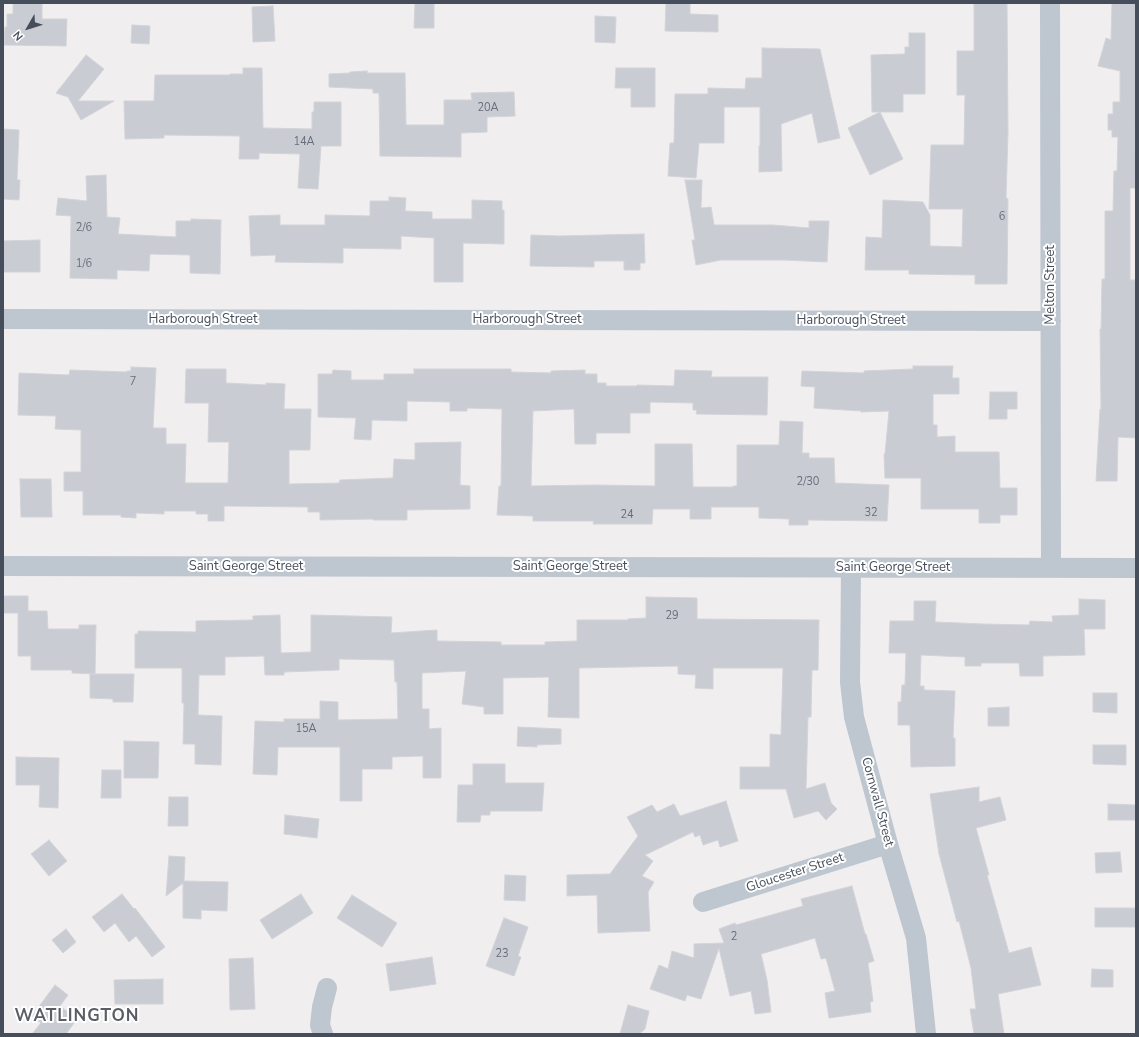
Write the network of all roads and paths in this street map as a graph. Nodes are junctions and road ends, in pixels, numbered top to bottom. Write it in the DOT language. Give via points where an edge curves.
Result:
graph roads {
  1 [pos="1050,3"];
  2 [pos="3,320"];
  3 [pos="1051,321"];
  4 [pos="3,566"];
  5 [pos="851,568"];
  6 [pos="1051,568"];
  7 [pos="1136,568"];
  8 [pos="888,844"];
  9 [pos="703,902"];
  10 [pos="327,988"];
  11 [pos="323,1034"];
  12 [pos="926,1034"];
  1 -- 3 [label="street, Melton Street"];
  2 -- 3 [label="street, Harborough Street"];
  3 -- 6 [label="street, Melton Street"];
  4 -- 5 [label="street, Saint George Street"];
  5 -- 6 [label="street, Saint George Street"];
  5 -- 8 [label="street, Cornwall Street" via="852,700"];
  6 -- 7 [label="street, Saint George Street"];
  8 -- 9 [label="street, Gloucester Street"];
  8 -- 12 [label="street, Cornwall Street" via="916,938"];
  10 -- 11 [label="street" via="320,1025"];
}
